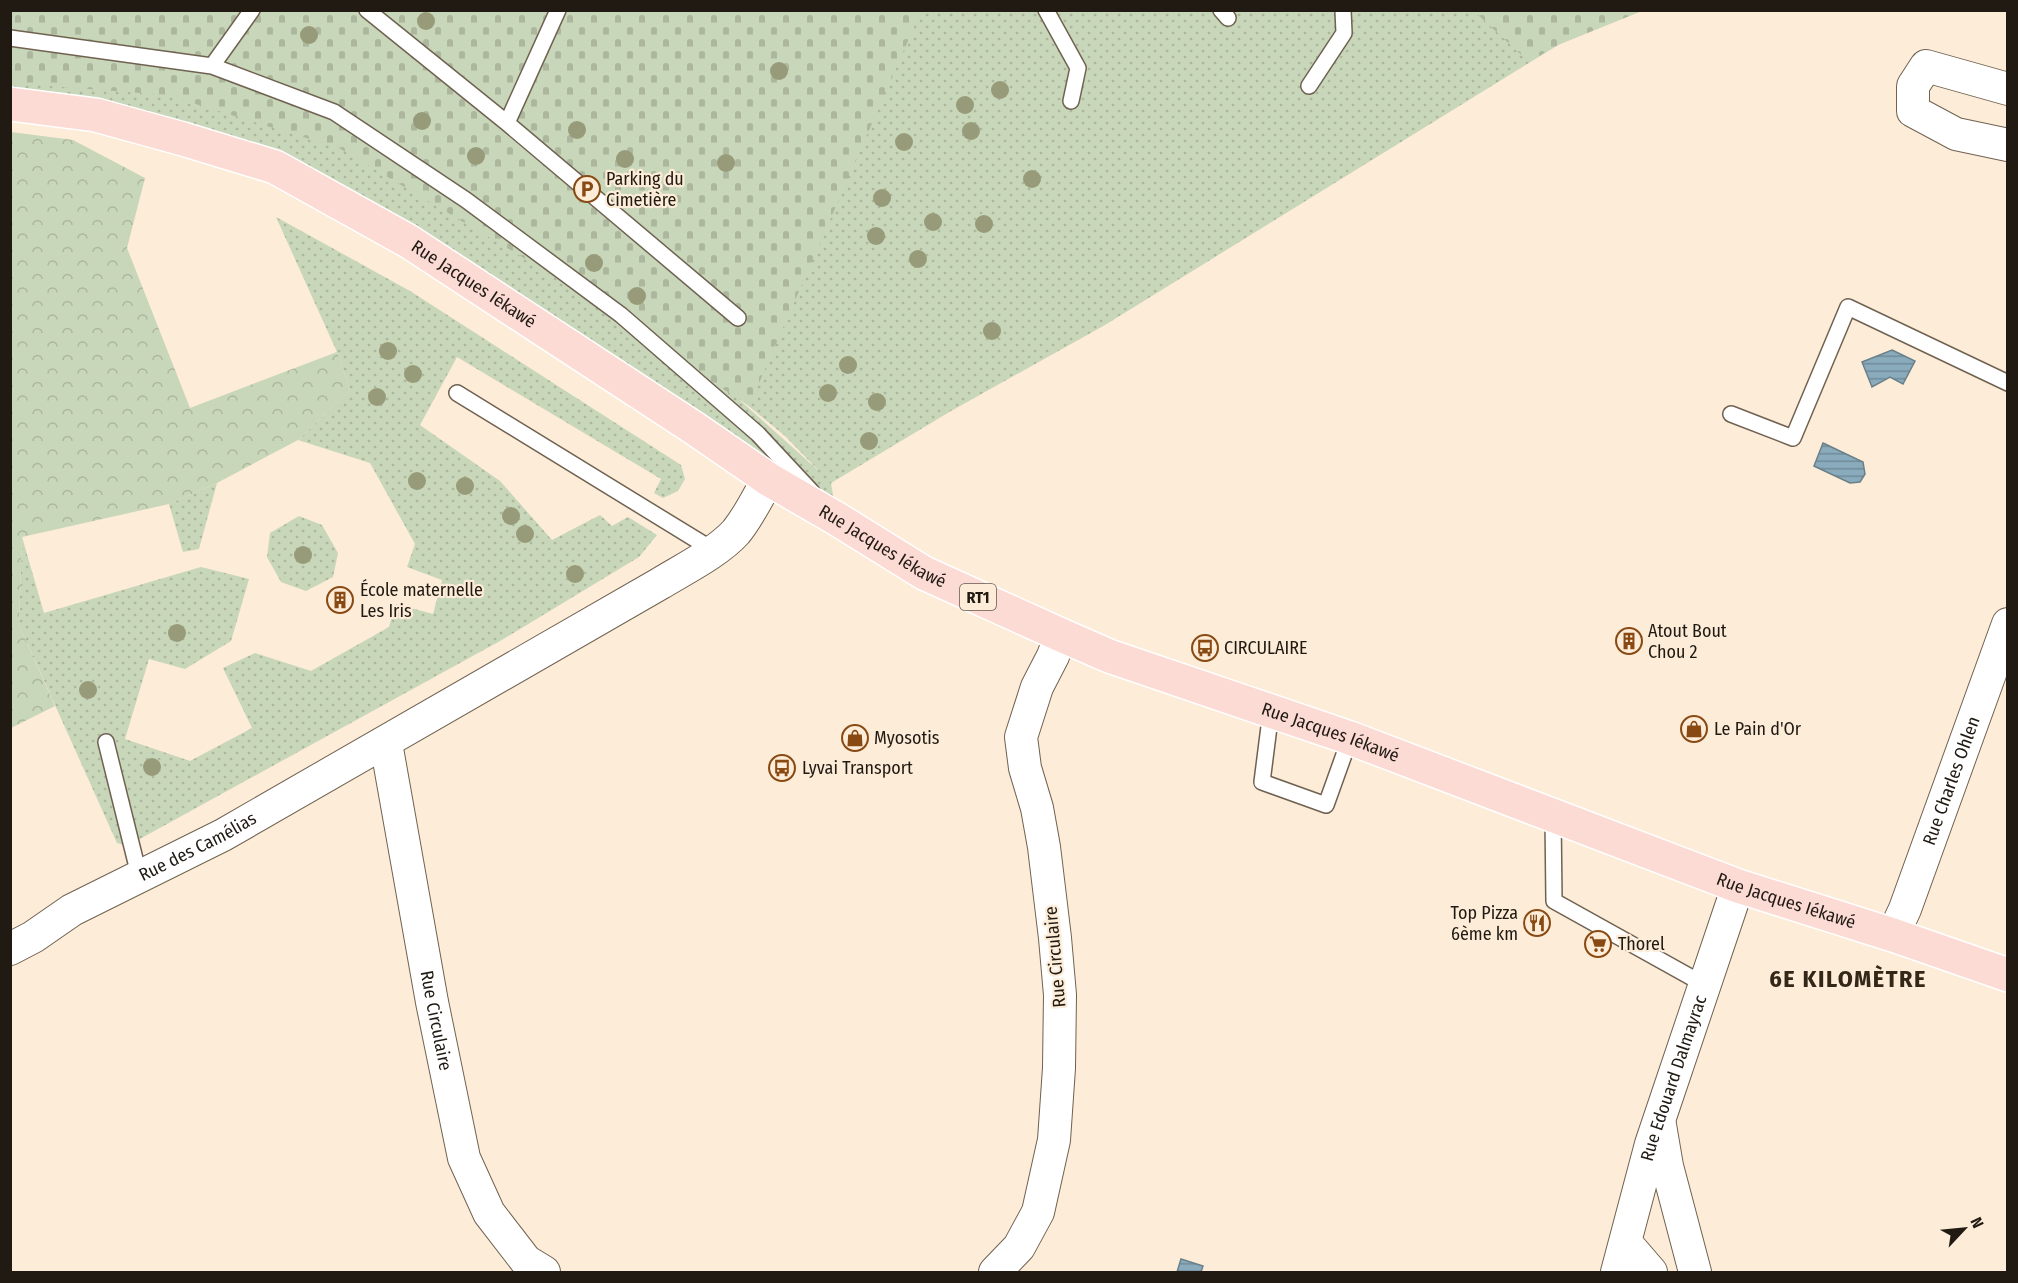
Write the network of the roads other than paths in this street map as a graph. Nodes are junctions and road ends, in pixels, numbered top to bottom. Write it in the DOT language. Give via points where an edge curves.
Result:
graph roads {
  1 [pos="252,10"];
  2 [pos="367,10"];
  3 [pos="558,10"];
  4 [pos="1046,10"];
  5 [pos="1343,10"];
  6 [pos="10,38"];
  7 [pos="212,66"];
  8 [pos="1309,86"];
  9 [pos="2007,89"];
  10 [pos="1071,101"];
  11 [pos="10,104"];
  12 [pos="507,123"];
  13 [pos="2007,145"];
  14 [pos="738,318"];
  15 [pos="2007,383"];
  16 [pos="457,393"];
  17 [pos="1731,414"];
  18 [pos="768,479"];
  19 [pos="837,519"];
  20 [pos="713,550"];
  21 [pos="2007,624"];
  22 [pos="1061,636"];
  23 [pos="1271,711"];
  24 [pos="1350,738"];
  25 [pos="106,741"];
  26 [pos="386,743"];
  27 [pos="1553,816"];
  28 [pos="139,875"];
  29 [pos="1738,886"];
  30 [pos="1893,935"];
  31 [pos="10,949"];
  32 [pos="2007,975"];
  33 [pos="1705,985"];
  34 [pos="1659,1120"];
  35 [pos="1626,1243"];
  36 [pos="544,1272"];
  37 [pos="995,1272"];
  38 [pos="1617,1272"];
  39 [pos="1651,1272"];
  40 [pos="1695,1272"];
  1 -- 7 [label="lane"];
  2 -- 12 [label="lane"];
  3 -- 12 [label="lane"];
  4 -- 10 [label="lane" via="1078,68"];
  5 -- 8 [label="lane" via="1344,33"];
  6 -- 7 [label="lane"];
  7 -- 19 [label="lane" via="334,112 466,200 621,315 758,434"];
  9 -- 13 [label="street" via="1926,66 1912,86 1913,111 1956,134"];
  11 -- 18 [label="main road, Rue Jacques Iékawé / RT1" via="96,116 275,167 408,241"];
  12 -- 14 [label="lane"];
  15 -- 17 [label="lane" via="1848,307 1793,438"];
  16 -- 20 [label="lane"];
  18 -- 19 [label="main road, Rue Jacques Iékawé / RT1"];
  18 -- 20 [label="street, Rue des Camélias" via="735,534"];
  19 -- 22 [label="main road, Rue Jacques Iékawé / RT1" via="924,573"];
  20 -- 26 [label="street, Rue des Camélias"];
  21 -- 30 [label="street, Rue Charles Ohlen"];
  22 -- 23 [label="main road, Rue Jacques Iékawé / RT1"];
  22 -- 37 [label="street, Rue Circulaire" via="1036,687 1021,737 1042,837 1060,995 1054,1140 1038,1212 1019,1246"];
  23 -- 24 [label="main road, Rue Jacques Iékawé / RT1"];
  23 -- 24 [label="lane" via="1262,782 1326,805"];
  24 -- 27 [label="main road, Rue Jacques Iékawé / RT1"];
  25 -- 28 [label="lane"];
  26 -- 28 [label="street, Rue des Camélias" via="222,835"];
  26 -- 36 [label="street, Rue Circulaire" via="464,1158 489,1213 526,1261"];
  27 -- 29 [label="main road, Rue Jacques Iékawé / RT1"];
  27 -- 33 [label="lane" via="1554,901"];
  28 -- 31 [label="street, Rue des Camélias"];
  29 -- 30 [label="main road, Rue Jacques Iékawé / RT1"];
  29 -- 33 [label="street, Rue Edouard Dalmayrac"];
  30 -- 32 [label="main road, Rue Jacques Iékawé / RT1"];
  33 -- 34 [label="street, Rue Edouard Dalmayrac"];
  34 -- 35 [label="street, Rue Edouard Dalmayrac"];
  34 -- 40 [label="street"];
  35 -- 38 [label="street, Rue Edouard Dalmayrac"];
  35 -- 39 [label="street"];
}
